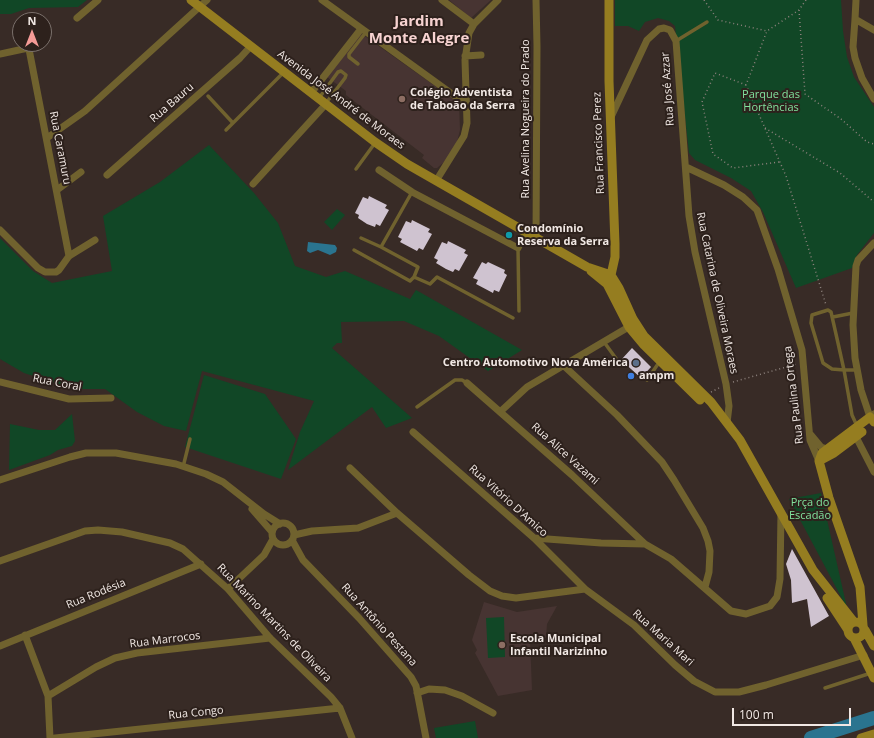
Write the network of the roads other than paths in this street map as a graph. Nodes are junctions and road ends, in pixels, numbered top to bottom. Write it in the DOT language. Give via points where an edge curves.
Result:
graph roads {
  1 [pos="98,0"];
  2 [pos="191,0"];
  3 [pos="207,0"];
  4 [pos="322,0"];
  5 [pos="442,0"];
  6 [pos="498,0"];
  7 [pos="536,0"];
  8 [pos="609,0"];
  9 [pos="856,0"];
  10 [pos="199,6"];
  11 [pos="77,18"];
  12 [pos="855,20"];
  13 [pos="707,22"];
  14 [pos="474,24"];
  15 [pos="363,30"];
  16 [pos="874,30"];
  17 [pos="676,41"];
  18 [pos="251,46"];
  19 [pos="12,51"];
  20 [pos="29,52"];
  21 [pos="0,54"];
  22 [pos="481,55"];
  23 [pos="465,56"];
  24 [pos="358,64"];
  25 [pos="284,72"];
  26 [pos="208,96"];
  27 [pos="874,98"];
  28 [pos="318,99"];
  29 [pos="466,104"];
  30 [pos="610,119"];
  31 [pos="233,123"];
  32 [pos="226,130"];
  33 [pos="47,138"];
  34 [pos="375,142"];
  35 [pos="686,167"];
  36 [pos="356,169"];
  37 [pos="379,170"];
  38 [pos="81,172"];
  39 [pos="107,175"];
  40 [pos="436,181"];
  41 [pos="253,184"];
  42 [pos="57,190"];
  43 [pos="412,192"];
  44 [pos="0,230"];
  45 [pos="525,233"];
  46 [pos="361,238"];
  47 [pos="536,239"];
  48 [pos="95,240"];
  49 [pos="874,243"];
  50 [pos="381,247"];
  51 [pos="518,248"];
  52 [pos="354,250"];
  53 [pos="69,256"];
  54 [pos="587,267"];
  55 [pos="611,275"];
  56 [pos="414,276"];
  57 [pos="607,284"];
  58 [pos="518,311"];
  59 [pos="854,312"];
  60 [pos="833,317"];
  61 [pos="513,318"];
  62 [pos="632,324"];
  63 [pos="604,341"];
  64 [pos="660,361"];
  65 [pos="620,364"];
  66 [pos="563,366"];
  67 [pos="844,370"];
  68 [pos="857,370"];
  69 [pos="647,380"];
  70 [pos="0,382"];
  71 [pos="467,383"];
  72 [pos="111,398"];
  73 [pos="417,407"];
  74 [pos="500,412"];
  75 [pos="719,414"];
  76 [pos="873,419"];
  77 [pos="727,423"];
  78 [pos="855,431"];
  79 [pos="413,432"];
  80 [pos="810,432"];
  81 [pos="190,439"];
  82 [pos="827,449"];
  83 [pos="818,461"];
  84 [pos="183,466"];
  85 [pos="350,468"];
  86 [pos="874,472"];
  87 [pos="0,477"];
  88 [pos="241,496"];
  89 [pos="781,510"];
  90 [pos="397,512"];
  91 [pos="280,524"];
  92 [pos="292,534"];
  93 [pos="273,535"];
  94 [pos="534,538"];
  95 [pos="645,544"];
  96 [pos="283,545"];
  97 [pos="264,555"];
  98 [pos="303,560"];
  99 [pos="0,561"];
  100 [pos="201,564"];
  101 [pos="705,587"];
  102 [pos="228,589"];
  103 [pos="585,589"];
  104 [pos="856,628"];
  105 [pos="25,635"];
  106 [pos="270,638"];
  107 [pos="0,646"];
  108 [pos="874,646"];
  109 [pos="864,655"];
  110 [pos="873,675"];
  111 [pos="825,688"];
  112 [pos="417,693"];
  113 [pos="48,696"];
  114 [pos="340,708"];
  115 [pos="492,713"];
  116 [pos="874,734"];
  117 [pos="50,738"];
  118 [pos="55,738"];
  119 [pos="352,738"];
  120 [pos="426,738"];
  121 [pos="861,738"];
  1 -- 11 [label="street"];
  2 -- 10 [label="street, Avenida José André de Moraes"];
  3 -- 10 [label="street"];
  4 -- 15 [label="street"];
  5 -- 14 [label="street"];
  6 -- 14 [label="street"];
  7 -- 47 [label="street, Rua Avelina Nogueira do Prado"];
  8 -- 30 [label="street, Rua Francisco Perez"];
  9 -- 12 [label="street"];
  10 -- 18 [label="street, Avenida José André de Moraes"];
  10 -- 33 [label="street" via="85,112"];
  12 -- 16 [label="street"];
  12 -- 27 [label="street" via="855,58 862,78"];
  13 -- 17 [label="lane"];
  14 -- 23 [label="street" via="469,34"];
  15 -- 24 [label="lane" via="348,54"];
  15 -- 28 [label="street"];
  15 -- 29 [label="street"];
  17 -- 30 [label="street, Rua José Azzar" via="670,30 664,28 653,32"];
  17 -- 35 [label="street, Rua José Azzar"];
  18 -- 25 [label="street, Avenida José André de Moraes"];
  18 -- 39 [label="street, Rua Bauru"];
  19 -- 21 [label="street"];
  20 -- 33 [label="street, Rua Caramuru"];
  22 -- 23 [label="street"];
  23 -- 29 [label="street"];
  25 -- 28 [label="street, Avenida José André de Moraes"];
  25 -- 31 [label="lane"];
  26 -- 31 [label="lane"];
  28 -- 28 [label="lane" via="346,75 338,72"];
  28 -- 34 [label="street, Avenida José André de Moraes"];
  28 -- 41 [label="street"];
  29 -- 40 [label="street" via="467,123 464,136"];
  30 -- 55 [label="street, Rua Francisco Perez" via="615,244"];
  31 -- 32 [label="lane"];
  33 -- 42 [label="street, Rua Caramuru"];
  34 -- 36 [label="lane"];
  34 -- 40 [label="street, Avenida José André de Moraes"];
  35 -- 77 [label="street, Rua Catarina de Oliveira Moraes" via="687,204 695,252 726,384 729,406"];
  35 -- 80 [label="street, Rua Paulina Ortega" via="724,185 757,210 797,329 805,362"];
  37 -- 43 [label="street"];
  38 -- 42 [label="street"];
  40 -- 45 [label="street, Avenida José André de Moraes"];
  42 -- 53 [label="street, Rua Caramuru"];
  43 -- 50 [label="lane"];
  43 -- 51 [label="street"];
  44 -- 53 [label="street" via="38,268 46,272 59,270"];
  45 -- 47 [label="street, Avenida José André de Moraes"];
  45 -- 51 [label="street"];
  46 -- 50 [label="lane"];
  47 -- 54 [label="street, Avenida José André de Moraes"];
  48 -- 53 [label="street"];
  49 -- 59 [label="street" via="858,260 856,266"];
  50 -- 56 [label="lane" via="418,266"];
  51 -- 58 [label="lane"];
  52 -- 56 [label="lane" via="410,281"];
  54 -- 55 [label="street, Avenida José André de Moraes"];
  54 -- 57 [label="street, Avenida José André de Moraes"];
  55 -- 57 [label="street, Rua Francisco Perez"];
  55 -- 62 [label="street, Avenida José André de Moraes"];
  56 -- 61 [label="lane" via="430,284 437,277"];
  57 -- 62 [label="street, Avenida José André de Moraes"];
  59 -- 60 [label="lane"];
  59 -- 68 [label="street"];
  60 -- 67 [label="lane"];
  60 -- 67 [label="lane" via="828,310 812,315 811,323 823,363"];
  62 -- 63 [label="street"];
  62 -- 64 [label="street, Avenida José André de Moraes" via="644,345"];
  62 -- 75 [label="street, Avenida José André de Moraes" via="711,402"];
  63 -- 65 [label="lane"];
  63 -- 66 [label="street"];
  64 -- 69 [label="lane"];
  64 -- 75 [label="street, Avenida José André de Moraes" via="699,399"];
  66 -- 74 [label="street" via="527,387"];
  66 -- 101 [label="street" via="618,415 662,462 674,480 708,541 710,572"];
  67 -- 68 [label="lane"];
  67 -- 78 [label="lane"];
  68 -- 76 [label="street" via="860,390"];
  70 -- 72 [label="street, Rua Coral" via="69,399"];
  71 -- 73 [label="lane" via="455,380"];
  71 -- 74 [label="street, Rua Alice Vazami"];
  74 -- 95 [label="street, Rua Alice Vazami"];
  75 -- 77 [label="street, Avenida José André de Moraes"];
  76 -- 78 [label="street"];
  77 -- 89 [label="street, Avenida José André de Moraes" via="740,440"];
  78 -- 82 [label="street"];
  78 -- 83 [label="street" via="834,453"];
  78 -- 86 [label="street"];
  79 -- 94 [label="street, Rua Vitório D'Amico"];
  80 -- 82 [label="street" via="821,447"];
  80 -- 83 [label="street, Rua Paulina Ortega"];
  81 -- 84 [label="lane"];
  82 -- 83 [label="street"];
  83 -- 104 [label="street, Rua Paulina Ortega" via="860,587"];
  84 -- 87 [label="street" via="116,453 86,454"];
  84 -- 88 [label="street" via="223,482"];
  85 -- 90 [label="street"];
  88 -- 91 [label="street"];
  88 -- 93 [label="street"];
  89 -- 101 [label="street, Rua Alice Vazami" via="780,585 777,597 770,606 746,614 731,611"];
  89 -- 104 [label="street, Avenida José André de Moraes" via="813,570"];
  90 -- 92 [label="street" via="358,528"];
  90 -- 103 [label="street" via="469,575 502,596 516,598"];
  91 -- 92 [label="street" via="287,524"];
  91 -- 93 [label="street"];
  92 -- 96 [label="street"];
  92 -- 98 [label="street, Rua Antônio Pestana"];
  93 -- 96 [label="street, Rua Antônio Pestana"];
  93 -- 97 [label="street"];
  94 -- 95 [label="street"];
  94 -- 103 [label="street, Rua Vitório D'Amico"];
  95 -- 101 [label="street, Rua Alice Vazami" via="671,559"];
  96 -- 97 [label="street"];
  96 -- 98 [label="street, Rua Antônio Pestana"];
  97 -- 102 [label="street"];
  98 -- 112 [label="street, Rua Antônio Pestana" via="396,658 411,677"];
  99 -- 100 [label="street, Rua Marino Martins de Oliveira" via="72,535 98,530 170,542"];
  100 -- 102 [label="street, Rua Marino Martins de Oliveira"];
  100 -- 105 [label="street, Rua Rodésia"];
  102 -- 106 [label="street, Rua Marino Martins de Oliveira"];
  103 -- 109 [label="street, Rua Maria Mari" via="634,625 694,681 715,692 739,692"];
  104 -- 108 [label="street, Avenida José André de Moraes"];
  104 -- 109 [label="street, Avenida José André de Moraes"];
  105 -- 107 [label="street, Rua Rodésia"];
  105 -- 113 [label="street"];
  106 -- 113 [label="street, Rua Marrocos" via="137,653 115,658"];
  106 -- 114 [label="street, Rua Marino Martins de Oliveira"];
  108 -- 109 [label="street"];
  109 -- 110 [label="street, Avenida José André de Moraes"];
  110 -- 111 [label="lane"];
  112 -- 115 [label="street" via="429,689 445,690 462,696"];
  112 -- 120 [label="street, Rua Antônio Pestana"];
  113 -- 117 [label="street"];
  114 -- 118 [label="street, Rua Congo"];
  114 -- 119 [label="street, Rua Marino Martins de Oliveira"];
  116 -- 121 [label="street"];
}
